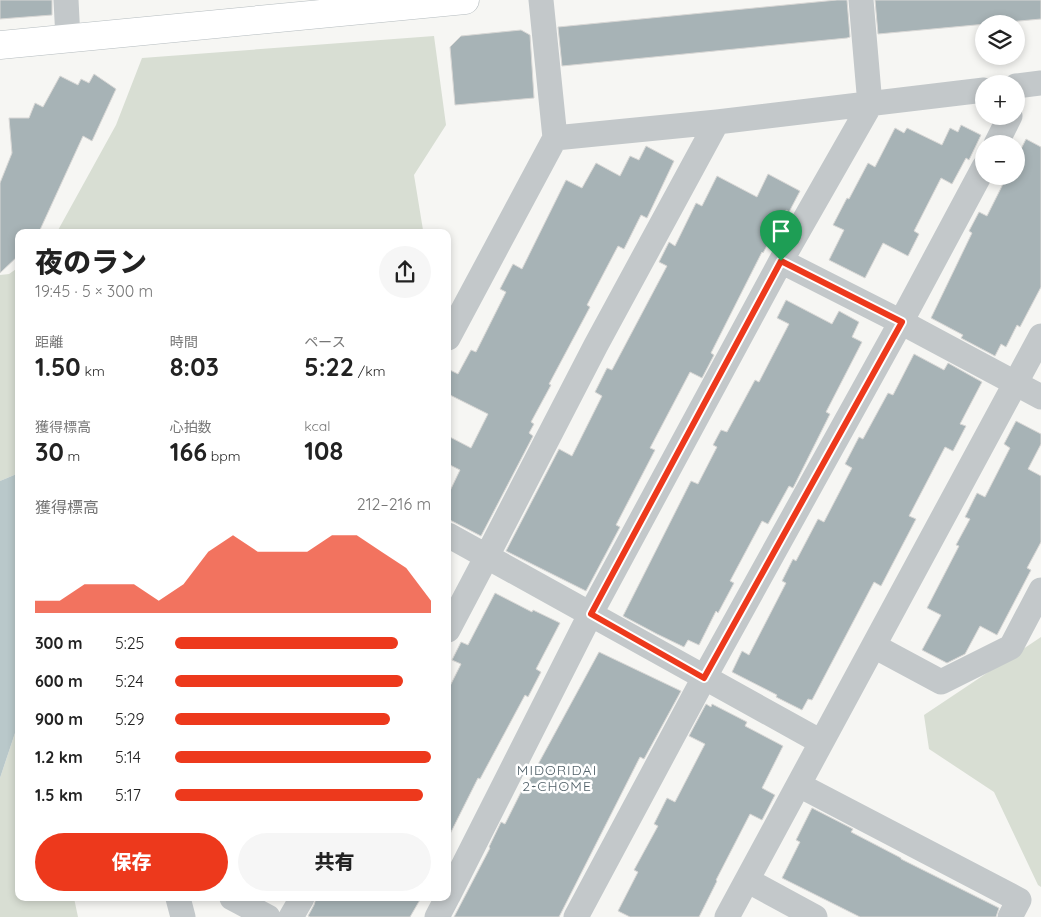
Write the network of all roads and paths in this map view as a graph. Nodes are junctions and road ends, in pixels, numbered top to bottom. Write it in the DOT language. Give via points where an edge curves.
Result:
graph roads {
  1 [pos="66,0"];
  2 [pos="465,0"];
  3 [pos="541,0"];
  4 [pos="861,0"];
  5 [pos="68,39"];
  6 [pos="0,46"];
  7 [pos="975,91"];
  8 [pos="870,105"];
  9 [pos="717,122"];
  10 [pos="555,138"];
  11 [pos="975,184"];
  12 [pos="781,261"];
  13 [pos="902,322"];
  14 [pos="451,332"];
  15 [pos="1041,336"];
  16 [pos="1016,383"];
  17 [pos="1041,397"];
  18 [pos="451,537"];
  19 [pos="487,556"];
  20 [pos="1041,590"];
  21 [pos="591,614"];
  22 [pos="451,624"];
  23 [pos="874,646"];
  24 [pos="704,678"];
  25 [pos="821,742"];
  26 [pos="798,785"];
  27 [pos="747,880"];
  28 [pos="451,889"];
  29 [pos="179,901"];
  30 [pos="238,901"];
  31 [pos="300,901"];
  32 [pos="445,901"];
  33 [pos="183,917"];
  34 [pos="268,917"];
  35 [pos="291,917"];
  36 [pos="437,917"];
  37 [pos="576,917"];
  38 [pos="727,917"];
  39 [pos="815,917"];
  40 [pos="1010,917"];
  1 -- 5 [label="street"];
  2 -- 5 [label="street"];
  3 -- 10 [label="street"];
  4 -- 8 [label="street"];
  5 -- 6 [label="street"];
  7 -- 8 [label="street"];
  8 -- 9 [label="street"];
  8 -- 12 [label="street"];
  9 -- 10 [label="street"];
  9 -- 19 [label="street"];
  10 -- 14 [label="street"];
  11 -- 13 [label="street"];
  12 -- 13 [label="street"];
  12 -- 21 [label="street"];
  13 -- 16 [label="street"];
  13 -- 24 [label="street"];
  15 -- 16 [label="street"];
  16 -- 17 [label="street"];
  16 -- 23 [label="street"];
  18 -- 19 [label="street"];
  19 -- 21 [label="street"];
  19 -- 22 [label="street"];
  20 -- 23 [label="street" via="1011,647 940,682"];
  21 -- 24 [label="street"];
  21 -- 28 [label="street"];
  23 -- 25 [label="street"];
  24 -- 25 [label="street"];
  24 -- 37 [label="street"];
  25 -- 26 [label="street"];
  26 -- 27 [label="street"];
  26 -- 40 [label="street" via="1019,900"];
  27 -- 38 [label="street"];
  27 -- 39 [label="street"];
  29 -- 33 [label="street"];
  30 -- 34 [label="street"];
  31 -- 35 [label="street"];
  32 -- 36 [label="street"];
}
